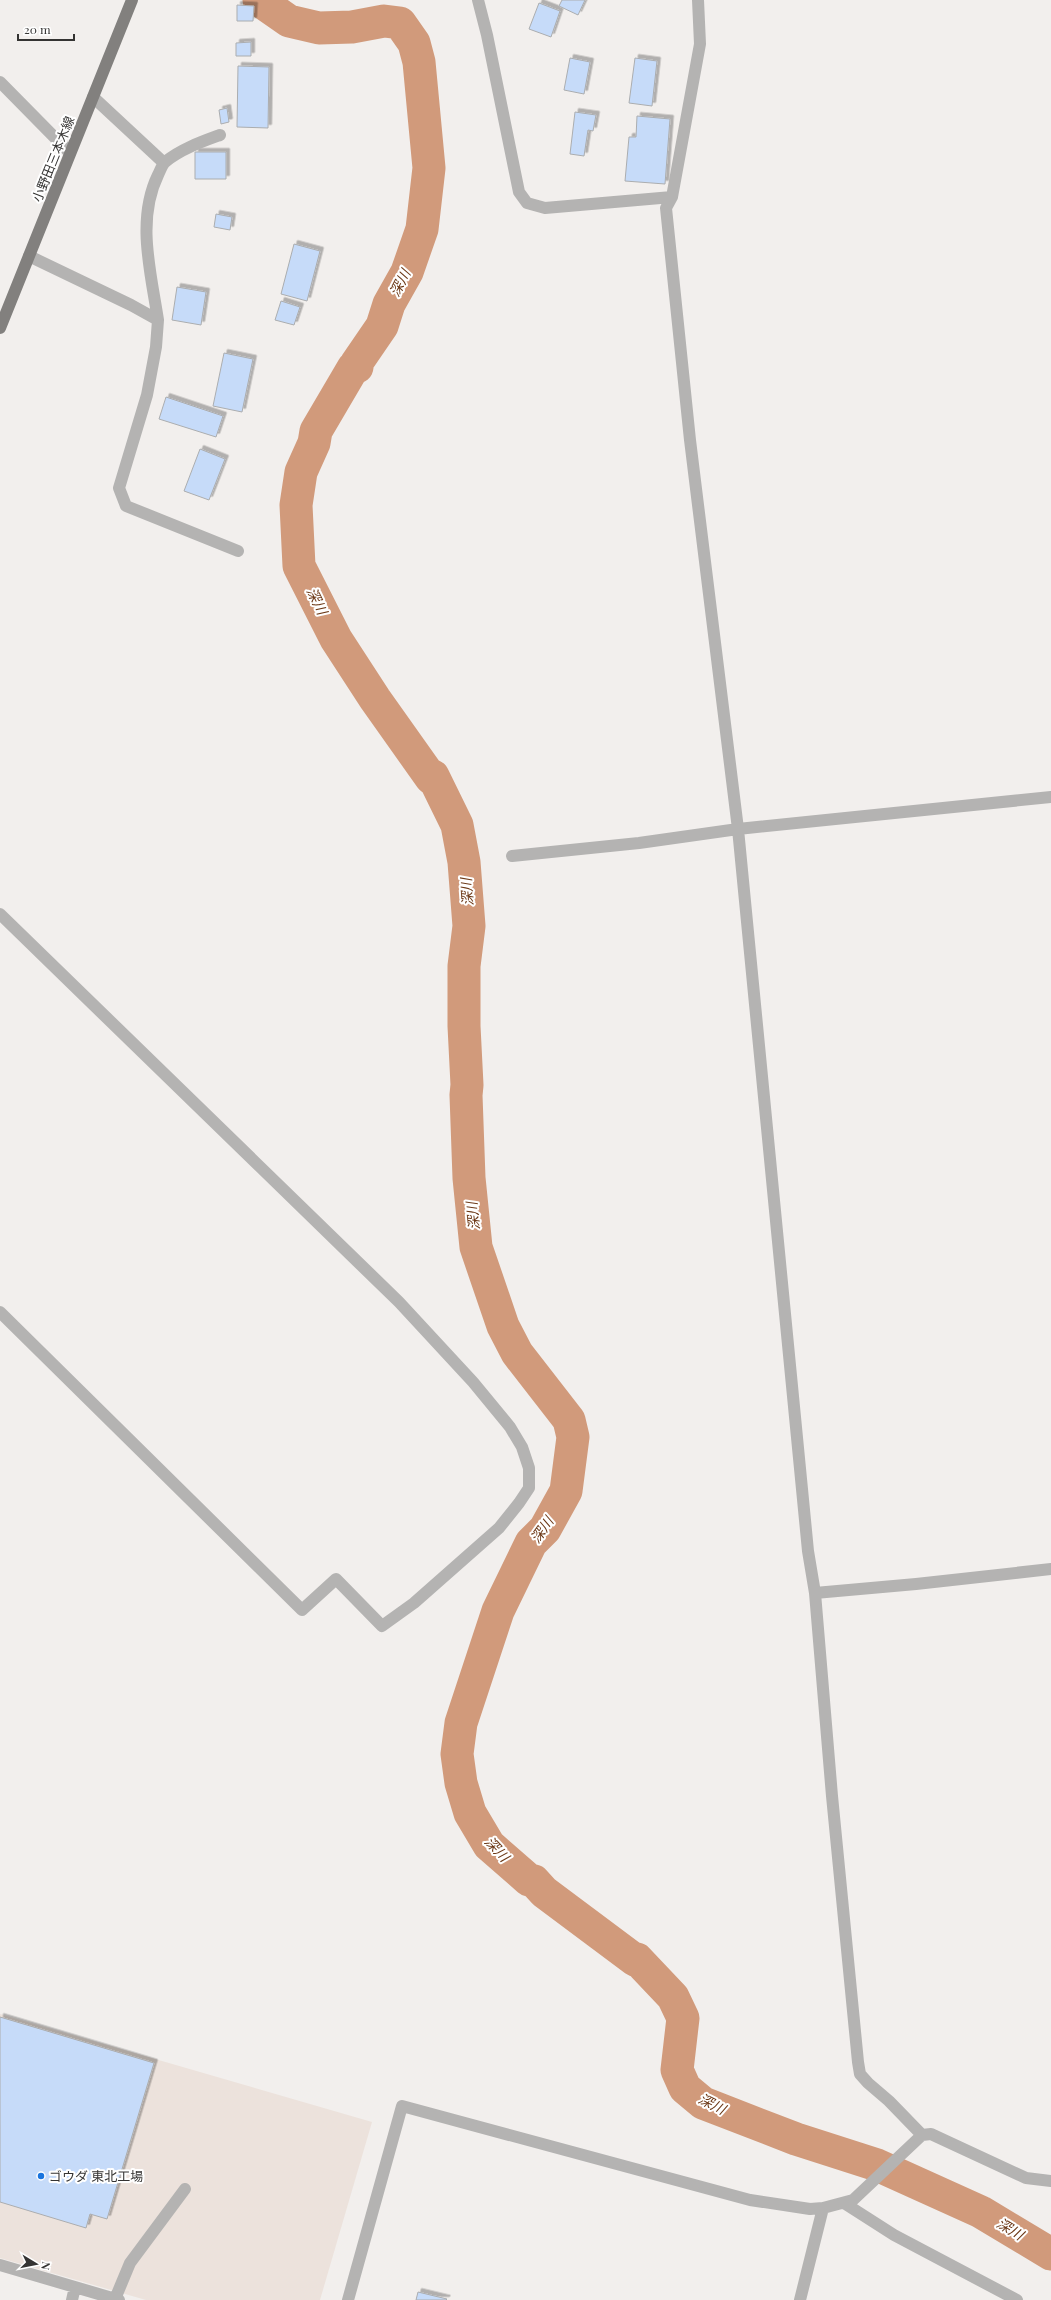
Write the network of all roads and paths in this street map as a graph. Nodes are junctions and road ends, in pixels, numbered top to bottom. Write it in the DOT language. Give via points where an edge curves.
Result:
graph roads {
  1 [pos="132,0"];
  2 [pos="478,0"];
  3 [pos="698,0"];
  4 [pos="0,82"];
  5 [pos="93,98"];
  6 [pos="220,135"];
  7 [pos="70,153"];
  8 [pos="164,163"];
  9 [pos="672,197"];
  10 [pos="29,256"];
  11 [pos="158,320"];
  12 [pos="0,328"];
  13 [pos="238,551"];
  14 [pos="1051,797"];
  15 [pos="738,829"];
  16 [pos="512,856"];
  17 [pos="0,914"];
  18 [pos="0,1312"];
  19 [pos="1051,1568"];
  20 [pos="815,1593"];
  21 [pos="922,2135"];
  22 [pos="1051,2181"];
  23 [pos="185,2189"];
  24 [pos="849,2202"];
  25 [pos="823,2208"];
  26 [pos="0,2265"];
  27 [pos="75,2287"];
  28 [pos="72,2300"];
  29 [pos="117,2300"];
  30 [pos="348,2300"];
  31 [pos="800,2300"];
  32 [pos="1017,2300"];
  1 -- 5 [label="main road, 小野田三本木線"];
  2 -- 9 [label="street" via="519,192 527,203 545,208"];
  3 -- 9 [label="street" via="700,44"];
  4 -- 7 [label="street"];
  5 -- 7 [label="main road, 小野田三本木線"];
  5 -- 8 [label="street"];
  6 -- 8 [label="street" via="193,145"];
  7 -- 10 [label="main road, 小野田三本木線"];
  8 -- 11 [label="street" via="151,188 146,206 146,236"];
  9 -- 15 [label="street" via="666,208 690,440"];
  10 -- 11 [label="street"];
  10 -- 12 [label="main road, 小野田三本木線"];
  11 -- 13 [label="street" via="147,395 119,488 126,506"];
  14 -- 15 [label="street"];
  15 -- 16 [label="street" via="639,843"];
  15 -- 20 [label="street" via="805,1520"];
  17 -- 18 [label="street" via="399,1302 463,1371 510,1427 522,1447 529,1468 529,1488 499,1528 414,1604 382,1626 336,1579 302,1610"];
  19 -- 20 [label="street"];
  20 -- 21 [label="street" via="860,2074"];
  21 -- 22 [label="street" via="931,2134 941,2138 1026,2178"];
  21 -- 24 [label="street"];
  23 -- 29 [label="street" via="130,2263"];
  24 -- 25 [label="street"];
  24 -- 32 [label="street" via="894,2235"];
  25 -- 30 [label="street" via="784,2206 750,2200 402,2106"];
  25 -- 31 [label="street"];
  26 -- 27 [label="street"];
  27 -- 28 [label="street"];
  27 -- 29 [label="street"];
}
